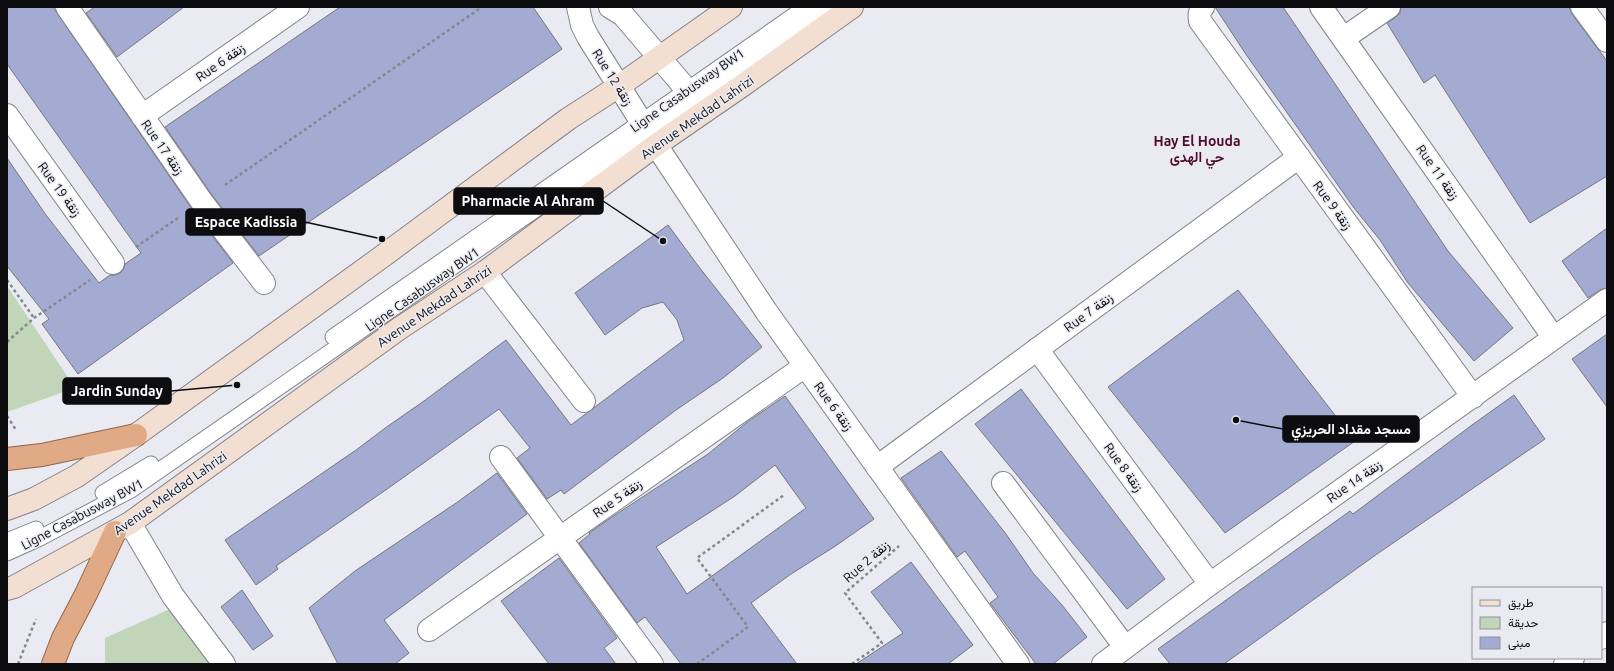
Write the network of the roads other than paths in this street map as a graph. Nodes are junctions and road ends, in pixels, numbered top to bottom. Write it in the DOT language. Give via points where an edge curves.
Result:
graph roads {
  1 [pos="67,7"];
  2 [pos="298,7"];
  3 [pos="578,7"];
  4 [pos="610,7"];
  5 [pos="731,7"];
  6 [pos="806,7"];
  7 [pos="826,7"];
  8 [pos="852,7"];
  9 [pos="1321,7"];
  10 [pos="1389,7"];
  11 [pos="1582,7"];
  12 [pos="1202,9"];
  13 [pos="1344,38"];
  14 [pos="1607,42"];
  15 [pos="660,58"];
  16 [pos="619,86"];
  17 [pos="696,100"];
  18 [pos="7,115"];
  19 [pos="142,116"];
  20 [pos="648,133"];
  21 [pos="1299,157"];
  22 [pos="113,264"];
  23 [pos="485,272"];
  24 [pos="264,283"];
  25 [pos="1607,300"];
  26 [pos="1554,338"];
  27 [pos="1037,349"];
  28 [pos="805,366"];
  29 [pos="1473,397"];
  30 [pos="584,401"];
  31 [pos="136,435"];
  32 [pos="501,457"];
  33 [pos="7,459"];
  34 [pos="877,467"];
  35 [pos="1003,483"];
  36 [pos="7,509"];
  37 [pos="123,528"];
  38 [pos="560,538"];
  39 [pos="7,541"];
  40 [pos="7,553"];
  41 [pos="1210,584"];
  42 [pos="7,589"];
  43 [pos="429,630"];
  44 [pos="1125,647"];
  45 [pos="1009,660"];
  46 [pos="52,664"];
  47 [pos="224,664"];
  48 [pos="652,664"];
  49 [pos="1103,664"];
  1 -- 19 [label="street, Rue 17 زنقة"];
  2 -- 19 [label="street, Rue 6 زنقة"];
  3 -- 16 [label="street, Rue 12 زنقة" via="588,37"];
  4 -- 15 [label="street" via="623,15"];
  5 -- 15 [label="main road"];
  6 -- 17 [label="lane, Ligne Casabusway BW1"];
  7 -- 17 [label="lane, Ligne Casabusway BW1"];
  8 -- 17 [label="main road, Avenue Mekdad Lahrizi"];
  9 -- 13 [label="street, Rue 11 زنقة"];
  10 -- 13 [label="street"];
  11 -- 14 [label="street"];
  12 -- 21 [label="street, Rue 9 زنقة" via="1200,21"];
  13 -- 26 [label="street, Rue 11 زنقة"];
  15 -- 16 [label="main road"];
  15 -- 17 [label="street"];
  16 -- 20 [label="street, Rue 12 زنقة"];
  16 -- 31 [label="main road" via="568,119"];
  17 -- 20 [label="main road, Avenue Mekdad Lahrizi"];
  18 -- 22 [label="street, Rue 19 زنقة"];
  19 -- 24 [label="street, Rue 17 زنقة" via="202,202"];
  20 -- 23 [label="main road, Avenue Mekdad Lahrizi"];
  20 -- 28 [label="street, Rue 6 زنقة"];
  20 -- 39 [label="lane, Ligne Casabusway BW1" via="164,456 118,485 30,532"];
  20 -- 40 [label="lane, Ligne Casabusway BW1" via="131,490"];
  21 -- 27 [label="street, Rue 7 زنقة"];
  21 -- 29 [label="street, Rue 9 زنقة"];
  23 -- 30 [label="street"];
  23 -- 37 [label="main road, Avenue Mekdad Lahrizi" via="400,328"];
  25 -- 26 [label="street, Rue 14 زنقة"];
  26 -- 29 [label="street, Rue 14 زنقة"];
  27 -- 34 [label="street, Rue 7 زنقة"];
  27 -- 41 [label="street, Rue 8 زنقة"];
  28 -- 34 [label="street, Rue 6 زنقة"];
  28 -- 38 [label="street, Rue 5 زنقة"];
  29 -- 41 [label="street, Rue 14 زنقة"];
  31 -- 33 [label="highway" via="42,455"];
  31 -- 36 [label="main road" via="77,476 34,499"];
  32 -- 38 [label="street"];
  34 -- 45 [label="street, Rue 6 زنقة" via="921,527"];
  35 -- 44 [label="street"];
  37 -- 42 [label="main road, Avenue Mekdad Lahrizi"];
  37 -- 46 [label="highway" via="86,594"];
  37 -- 47 [label="street"];
  38 -- 43 [label="street, Rue 5 زنقة"];
  38 -- 48 [label="street"];
  41 -- 44 [label="street, Rue 14 زنقة"];
  44 -- 49 [label="street, Rue 14 زنقة"];
}
